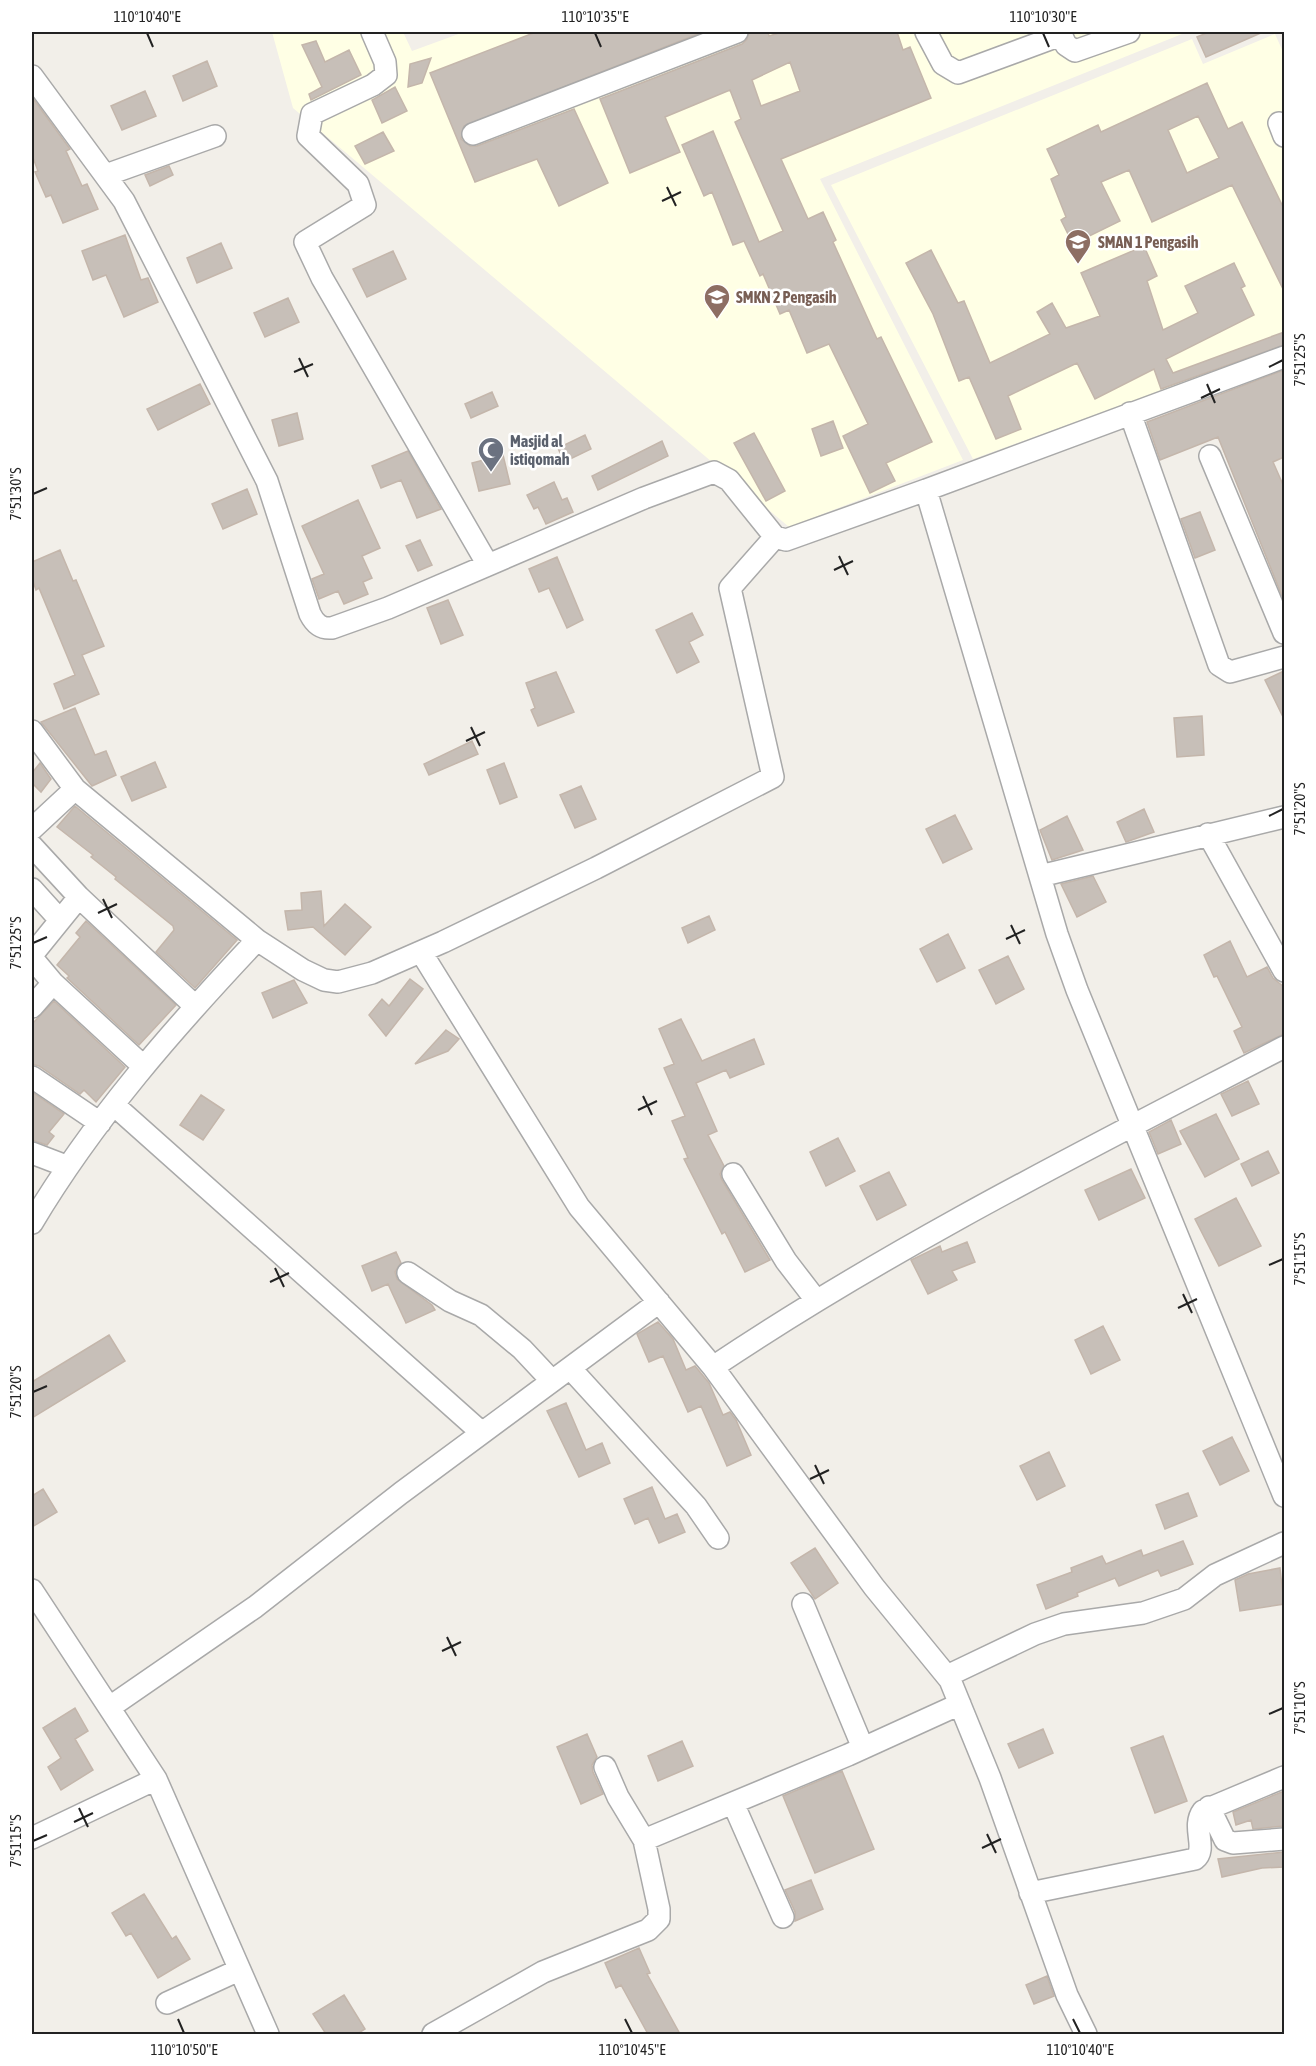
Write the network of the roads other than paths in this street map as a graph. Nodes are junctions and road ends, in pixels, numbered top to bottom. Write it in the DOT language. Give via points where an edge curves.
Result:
graph roads {
  1 [pos="372,32"];
  2 [pos="737,32"];
  3 [pos="926,32"];
  4 [pos="1129,32"];
  5 [pos="1060,33"];
  6 [pos="32,76"];
  7 [pos="473,134"];
  8 [pos="215,136"];
  9 [pos="106,175"];
  10 [pos="1284,357"];
  11 [pos="1130,414"];
  12 [pos="1210,456"];
  13 [pos="926,490"];
  14 [pos="775,537"];
  15 [pos="488,565"];
  16 [pos="1284,633"];
  17 [pos="1284,657"];
  18 [pos="32,731"];
  19 [pos="75,789"];
  20 [pos="1278,819"];
  21 [pos="32,829"];
  22 [pos="1208,834"];
  23 [pos="32,846"];
  24 [pos="1040,876"];
  25 [pos="32,889"];
  26 [pos="79,897"];
  27 [pos="60,920"];
  28 [pos="257,940"];
  29 [pos="420,952"];
  30 [pos="32,957"];
  31 [pos="1284,971"];
  32 [pos="52,983"];
  33 [pos="195,1006"];
  34 [pos="32,1007"];
  35 [pos="1284,1047"];
  36 [pos="143,1066"];
  37 [pos="32,1077"];
  38 [pos="114,1105"];
  39 [pos="100,1123"];
  40 [pos="1133,1126"];
  41 [pos="32,1152"];
  42 [pos="66,1166"];
  43 [pos="733,1174"];
  44 [pos="32,1223"];
  45 [pos="408,1273"];
  46 [pos="816,1300"];
  47 [pos="659,1302"];
  48 [pos="713,1367"];
  49 [pos="570,1368"];
  50 [pos="552,1381"];
  51 [pos="482,1433"];
  52 [pos="1284,1496"];
  53 [pos="718,1538"];
  54 [pos="1284,1543"];
  55 [pos="32,1590"];
  56 [pos="804,1604"];
  57 [pos="947,1676"];
  58 [pos="960,1704"];
  59 [pos="110,1707"];
  60 [pos="863,1748"];
  61 [pos="604,1767"];
  62 [pos="1284,1777"];
  63 [pos="156,1779"];
  64 [pos="733,1803"];
  65 [pos="1209,1808"];
  66 [pos="32,1838"];
  67 [pos="1284,1839"];
  68 [pos="644,1840"];
  69 [pos="1030,1893"];
  70 [pos="783,1917"];
  71 [pos="239,1970"];
  72 [pos="167,2003"];
  73 [pos="268,2034"];
  74 [pos="433,2034"];
  75 [pos="1086,2034"];
  1 -- 15 [label="street" via="385,62 386,75 373,86 312,114 308,136 358,184 365,205 305,242"];
  2 -- 7 [label="street"];
  3 -- 5 [label="street" via="943,64 958,73"];
  4 -- 5 [label="street" via="1075,51 1066,45"];
  6 -- 9 [label="street"];
  8 -- 9 [label="street"];
  9 -- 15 [label="street" via="124,201 256,459 276,503 314,621 322,627 337,626"];
  10 -- 11 [label="street"];
  11 -- 13 [label="street"];
  11 -- 17 [label="street" via="1219,665 1230,672"];
  12 -- 16 [label="street"];
  13 -- 14 [label="street" via="786,540"];
  13 -- 24 [label="street"];
  14 -- 15 [label="street" via="729,480 714,472"];
  14 -- 29 [label="street" via="730,588 773,777"];
  18 -- 19 [label="street"];
  19 -- 21 [label="street"];
  19 -- 28 [label="street"];
  20 -- 22 [label="street"];
  22 -- 24 [label="street"];
  22 -- 31 [label="street"];
  23 -- 26 [label="street"];
  24 -- 40 [label="street" via="1077,990"];
  25 -- 27 [label="street"];
  26 -- 27 [label="street"];
  26 -- 33 [label="street"];
  27 -- 30 [label="street"];
  28 -- 29 [label="street" via="303,970 338,982 372,973"];
  28 -- 33 [label="street"];
  29 -- 47 [label="street" via="579,1207"];
  30 -- 32 [label="street"];
  32 -- 34 [label="street"];
  32 -- 36 [label="street"];
  33 -- 36 [label="street"];
  35 -- 40 [label="street"];
  36 -- 38 [label="street"];
  37 -- 39 [label="street"];
  38 -- 39 [label="street"];
  38 -- 51 [label="street"];
  39 -- 42 [label="street"];
  40 -- 46 [label="street" via="963,1214"];
  40 -- 52 [label="street"];
  41 -- 42 [label="street"];
  42 -- 44 [label="street"];
  43 -- 46 [label="street" via="786,1261"];
  45 -- 50 [label="street" via="450,1301 481,1315 522,1349"];
  46 -- 48 [label="street"];
  47 -- 48 [label="street"];
  47 -- 49 [label="street"];
  48 -- 57 [label="street" via="874,1587"];
  49 -- 50 [label="street"];
  49 -- 53 [label="street" via="696,1506"];
  50 -- 51 [label="street"];
  51 -- 59 [label="street" via="255,1607"];
  54 -- 57 [label="street" via="1215,1575 1184,1599 1143,1613 1064,1624"];
  55 -- 59 [label="street"];
  56 -- 60 [label="street"];
  57 -- 58 [label="street"];
  58 -- 60 [label="street"];
  58 -- 69 [label="street"];
  59 -- 63 [label="street"];
  60 -- 64 [label="street"];
  61 -- 68 [label="street"];
  62 -- 65 [label="street"];
  63 -- 66 [label="street"];
  63 -- 71 [label="street"];
  64 -- 68 [label="street"];
  64 -- 70 [label="street"];
  65 -- 67 [label="street" via="1225,1840 1233,1843"];
  65 -- 69 [label="street" via="1197,1820 1200,1850 1195,1859"];
  68 -- 74 [label="street" via="659,1909 659,1919 648,1930 543,1972"];
  69 -- 75 [label="street" via="1067,1995"];
  71 -- 72 [label="street"];
  71 -- 73 [label="street"];
}
